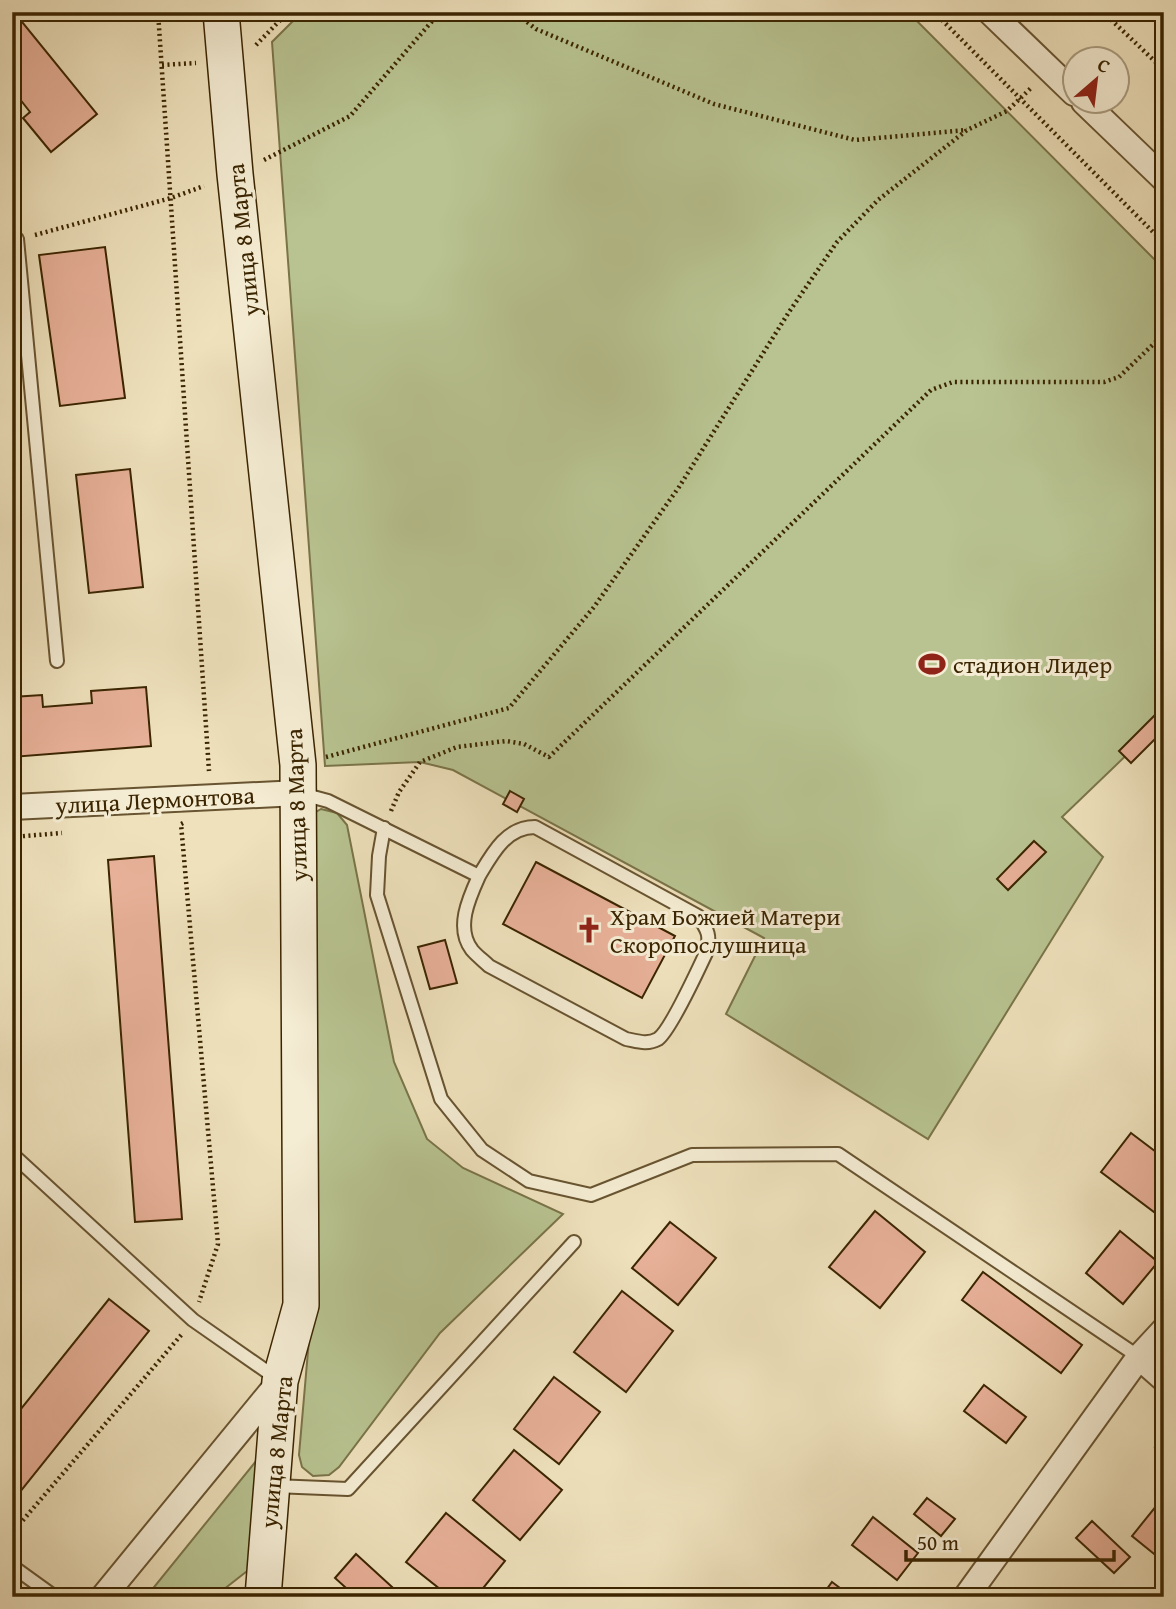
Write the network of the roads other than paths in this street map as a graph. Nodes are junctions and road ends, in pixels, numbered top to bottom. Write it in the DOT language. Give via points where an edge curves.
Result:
graph roads {
  1 [pos="221,12"];
  2 [pos="990,12"];
  3 [pos="1060,79"];
  4 [pos="1099,116"];
  5 [pos="1164,179"];
  6 [pos="15,240"];
  7 [pos="57,661"];
  8 [pos="298,779"];
  9 [pos="12,807"];
  10 [pos="384,828"];
  11 [pos="479,876"];
  12 [pos="12,1154"];
  13 [pos="574,1242"];
  14 [pos="1164,1330"];
  15 [pos="1139,1357"];
  16 [pos="1164,1379"];
  17 [pos="280,1381"];
  18 [pos="272,1485"];
  19 [pos="12,1566"];
  20 [pos="55,1597"];
  21 [pos="103,1597"];
  22 [pos="263,1597"];
  23 [pos="965,1597"];
  1 -- 8 [label="street, улица 8 Марта"];
  2 -- 3 [label="street"];
  4 -- 5 [label="street"];
  6 -- 7 [label="lane"];
  8 -- 9 [label="street, улица Лермонтова"];
  8 -- 10 [label="lane" via="328,801"];
  8 -- 17 [label="street, улица 8 Марта" via="301,1305"];
  10 -- 11 [label="lane"];
  10 -- 15 [label="lane" via="377,895 441,1099 482,1150 529,1181 591,1195 692,1155 838,1154"];
  11 -- 11 [label="lane" via="464,930 471,949 489,966 626,1039 642,1043 657,1039 667,1028 706,953 706,928 698,916 535,827 525,827 497,847"];
  12 -- 17 [label="lane" via="193,1320"];
  13 -- 18 [label="lane" via="348,1489"];
  14 -- 15 [label="street"];
  15 -- 16 [label="street"];
  15 -- 23 [label="street"];
  17 -- 18 [label="street, улица 8 Марта"];
  17 -- 21 [label="street"];
  18 -- 22 [label="street, улица 8 Марта"];
  19 -- 20 [label="lane"];
}
